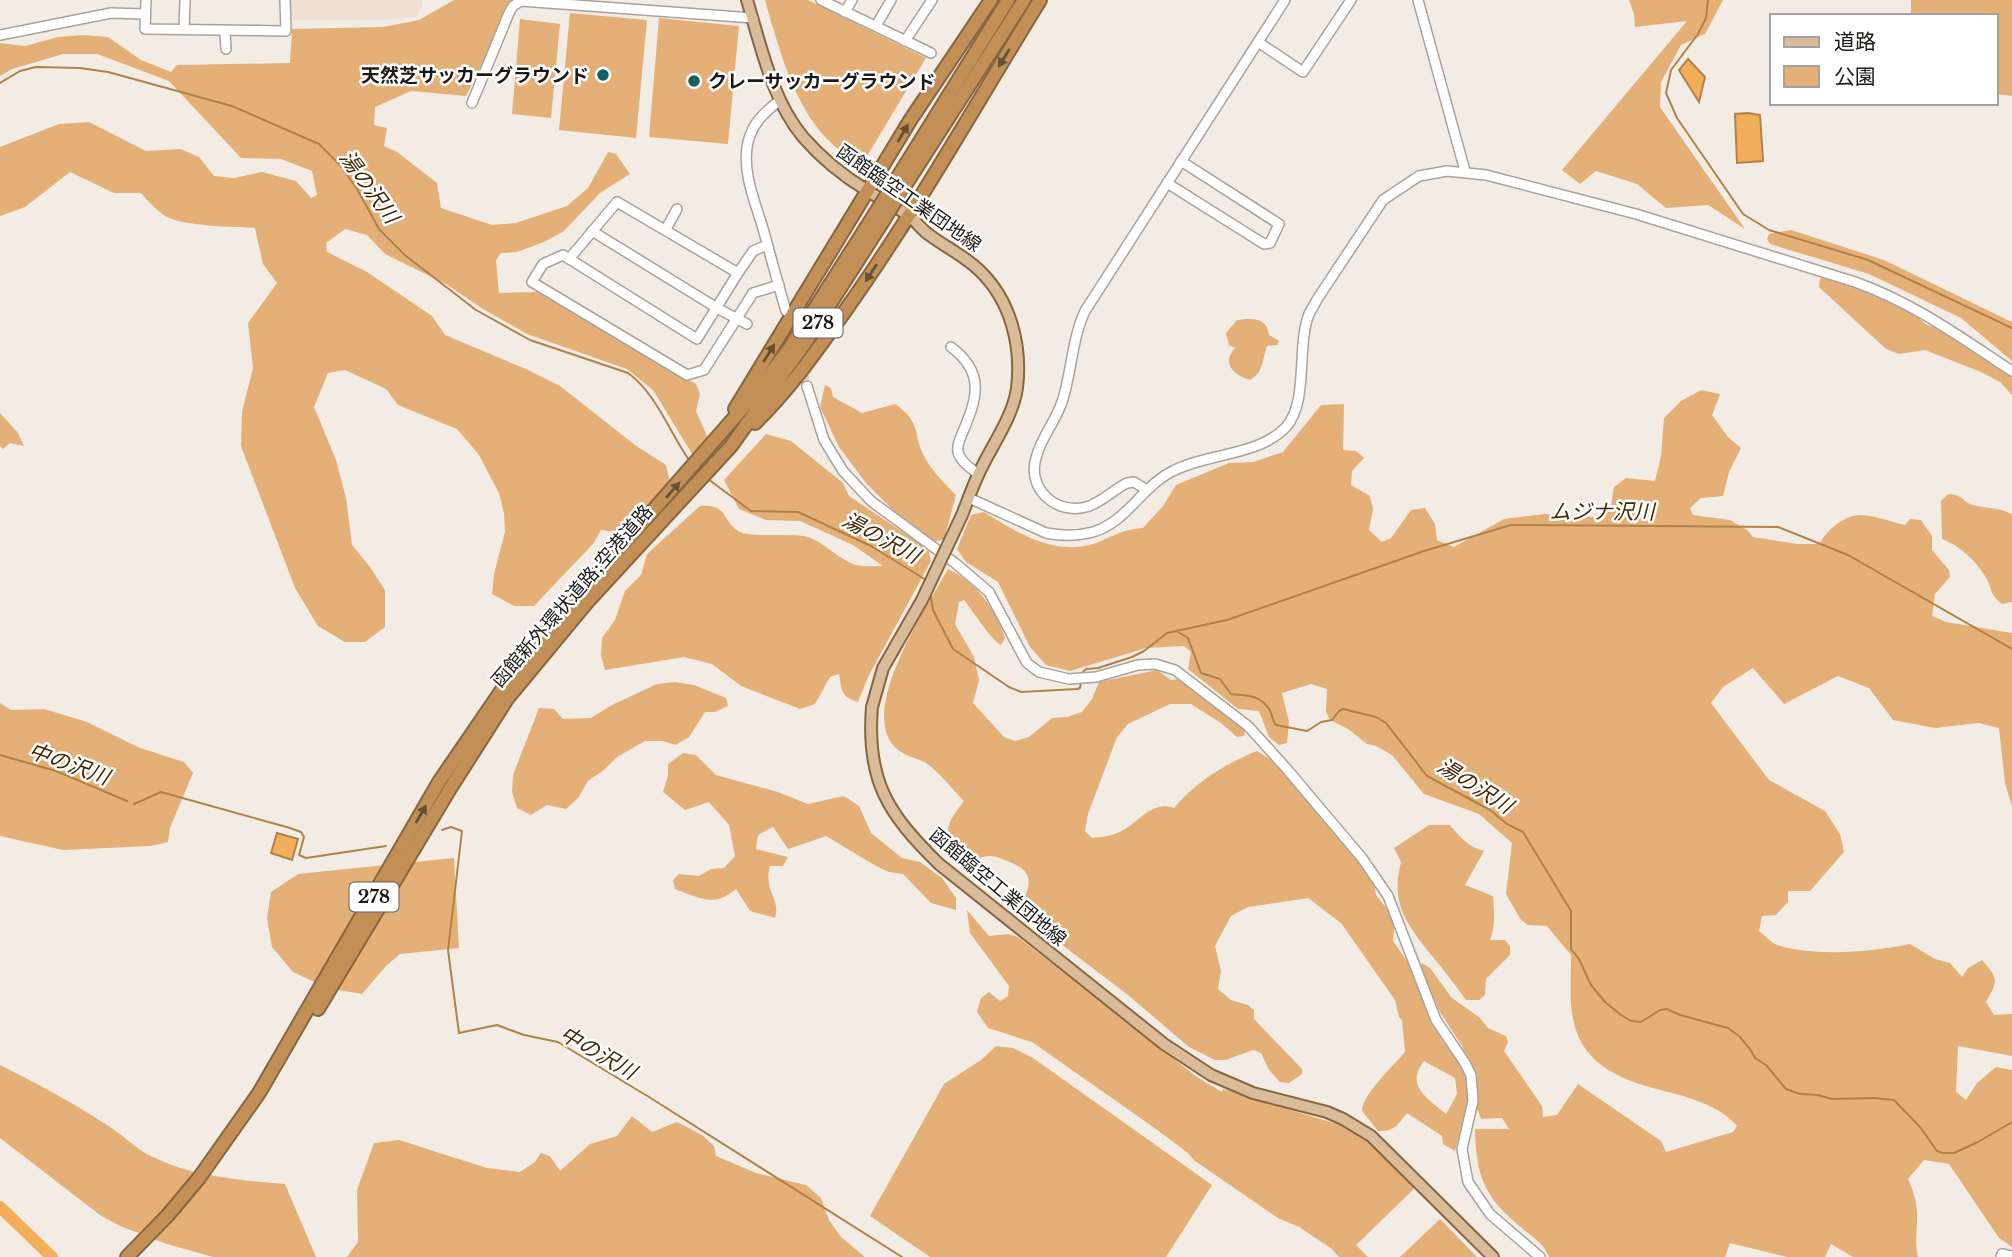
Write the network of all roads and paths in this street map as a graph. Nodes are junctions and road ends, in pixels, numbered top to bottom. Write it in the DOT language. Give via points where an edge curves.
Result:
graph roads {
  1 [pos="146,0"];
  2 [pos="185,0"];
  3 [pos="285,0"];
  4 [pos="747,0"];
  5 [pos="821,0"];
  6 [pos="852,0"];
  7 [pos="891,0"];
  8 [pos="932,0"];
  9 [pos="991,0"];
  10 [pos="1008,0"];
  11 [pos="1024,0"];
  12 [pos="1040,0"];
  13 [pos="1285,0"];
  14 [pos="1351,0"];
  15 [pos="1418,0"];
  16 [pos="845,12"];
  17 [pos="145,14"];
  18 [pos="752,18"];
  19 [pos="876,26"];
  20 [pos="184,29"];
  21 [pos="225,31"];
  22 [pos="0,35"];
  23 [pos="905,41"];
  24 [pos="1258,42"];
  25 [pos="226,49"];
  26 [pos="931,53"];
  27 [pos="780,100"];
  28 [pos="472,103"];
  29 [pos="1181,161"];
  30 [pos="1465,171"];
  31 [pos="1167,183"];
  32 [pos="898,187"];
  33 [pos="868,192"];
  34 [pos="677,209"];
  35 [pos="908,215"];
  36 [pos="666,229"];
  37 [pos="592,230"];
  38 [pos="767,245"];
  39 [pos="569,259"];
  40 [pos="738,274"];
  41 [pos="779,285"];
  42 [pos="717,308"];
  43 [pos="786,311"];
  44 [pos="737,319"];
  45 [pos="747,324"];
  46 [pos="951,347"];
  47 [pos="2012,371"];
  48 [pos="807,386"];
  49 [pos="743,418"];
  50 [pos="978,474"];
  51 [pos="1147,490"];
  52 [pos="968,498"];
  53 [pos="632,545"];
  54 [pos="2012,1256"];
  55 [pos="127,1257"];
  56 [pos="136,1257"];
  57 [pos="1493,1257"];
  58 [pos="1540,1257"];
  59 [pos="2001,1257"];
  1 -- 17 [label="street"];
  2 -- 20 [label="street"];
  3 -- 21 [label="street" via="286,31"];
  4 -- 18 [label="main road, 函館臨空工業団地線"];
  5 -- 16 [label="street"];
  6 -- 16 [label="street"];
  7 -- 19 [label="street"];
  8 -- 23 [label="street"];
  33 -- 9 [label="highway, one-way"];
  10 -- 32 [label="highway, 278"];
  11 -- 32 [label="highway, 278"];
  12 -- 35 [label="highway, one-way"];
  13 -- 24 [label="street"];
  14 -- 24 [label="street" via="1303,72"];
  15 -- 30 [label="street"];
  16 -- 19 [label="street"];
  17 -- 20 [label="street" via="145,29"];
  17 -- 22 [label="street" via="111,13"];
  18 -- 27 [label="main road, 函館臨空工業団地線"];
  18 -- 28 [label="street" via="521,1 509,13"];
  19 -- 23 [label="street"];
  20 -- 21 [label="street"];
  21 -- 25 [label="street"];
  23 -- 26 [label="street"];
  24 -- 29 [label="street"];
  27 -- 33 [label="main road, 函館臨空工業団地線" via="790,121 827,163"];
  27 -- 38 [label="street" via="758,119 747,150 750,182"];
  29 -- 31 [label="street"];
  29 -- 31 [label="street" via="1279,224 1270,243 1264,244"];
  30 -- 47 [label="street" via="1636,215 1864,285 1923,312"];
  30 -- 51 [label="street" via="1432,173 1409,181 1383,200 1370,217 1304,328 1299,400 1286,427 1256,446 1192,461"];
  31 -- 51 [label="street" via="1085,311 1063,397 1035,461 1035,478 1044,496 1068,509 1090,506 1127,483"];
  32 -- 49 [label="highway, 278, bridge"];
  33 -- 35 [label="main road, 函館臨空工業団地線"];
  49 -- 33 [label="highway, one-way"];
  34 -- 36 [label="street"];
  35 -- 49 [label="highway, one-way" via="863,285 772,407"];
  35 -- 50 [label="main road, 函館臨空工業団地線" via="979,270 1010,318 1019,368 1016,392"];
  36 -- 37 [label="street" via="617,202"];
  36 -- 40 [label="street"];
  37 -- 39 [label="street"];
  37 -- 42 [label="street"];
  38 -- 40 [label="street" via="753,251"];
  38 -- 41 [label="street"];
  39 -- 42 [label="street" via="697,339"];
  39 -- 44 [label="street" via="563,256 543,264 533,282 687,374 704,370"];
  40 -- 42 [label="street"];
  41 -- 43 [label="street"];
  41 -- 44 [label="street" via="753,293"];
  42 -- 44 [label="street"];
  44 -- 45 [label="street"];
  46 -- 50 [label="street" via="967,360 976,385 958,450 962,461"];
  48 -- 58 [label="street" via="829,450 856,487 989,592 1027,663 1054,677 1082,678 1147,664 1168,667 1258,735 1388,896 1436,1020 1471,1075 1473,1101 1462,1149 1468,1182 1490,1214"];
  53 -- 49 [label="highway, 函館新外環状道路;空港道路 / 278, one-way" via="721,434"];
  49 -- 53 [label="highway, 函館新外環状道路;空港道路 / 278" via="731,446"];
  50 -- 52 [label="main road, 函館臨空工業団地線"];
  51 -- 52 [label="street" via="1109,525 1094,532 1059,536"];
  52 -- 57 [label="main road, 函館臨空工業団地線, bridge" via="922,600 883,668 872,707 875,768 884,795 909,835 1164,1044 1211,1075 1253,1093 1327,1112 1371,1136"];
  55 -- 53 [label="highway, 函館新外環状道路;空港道路 / 278, one-way" via="199,1178 259,1093 439,782 504,687 550,628"];
  53 -- 56 [label="highway, 函館新外環状道路;空港道路 / 278" via="507,699 264,1096 204,1181"];
  54 -- 59 [label="street"];
}
